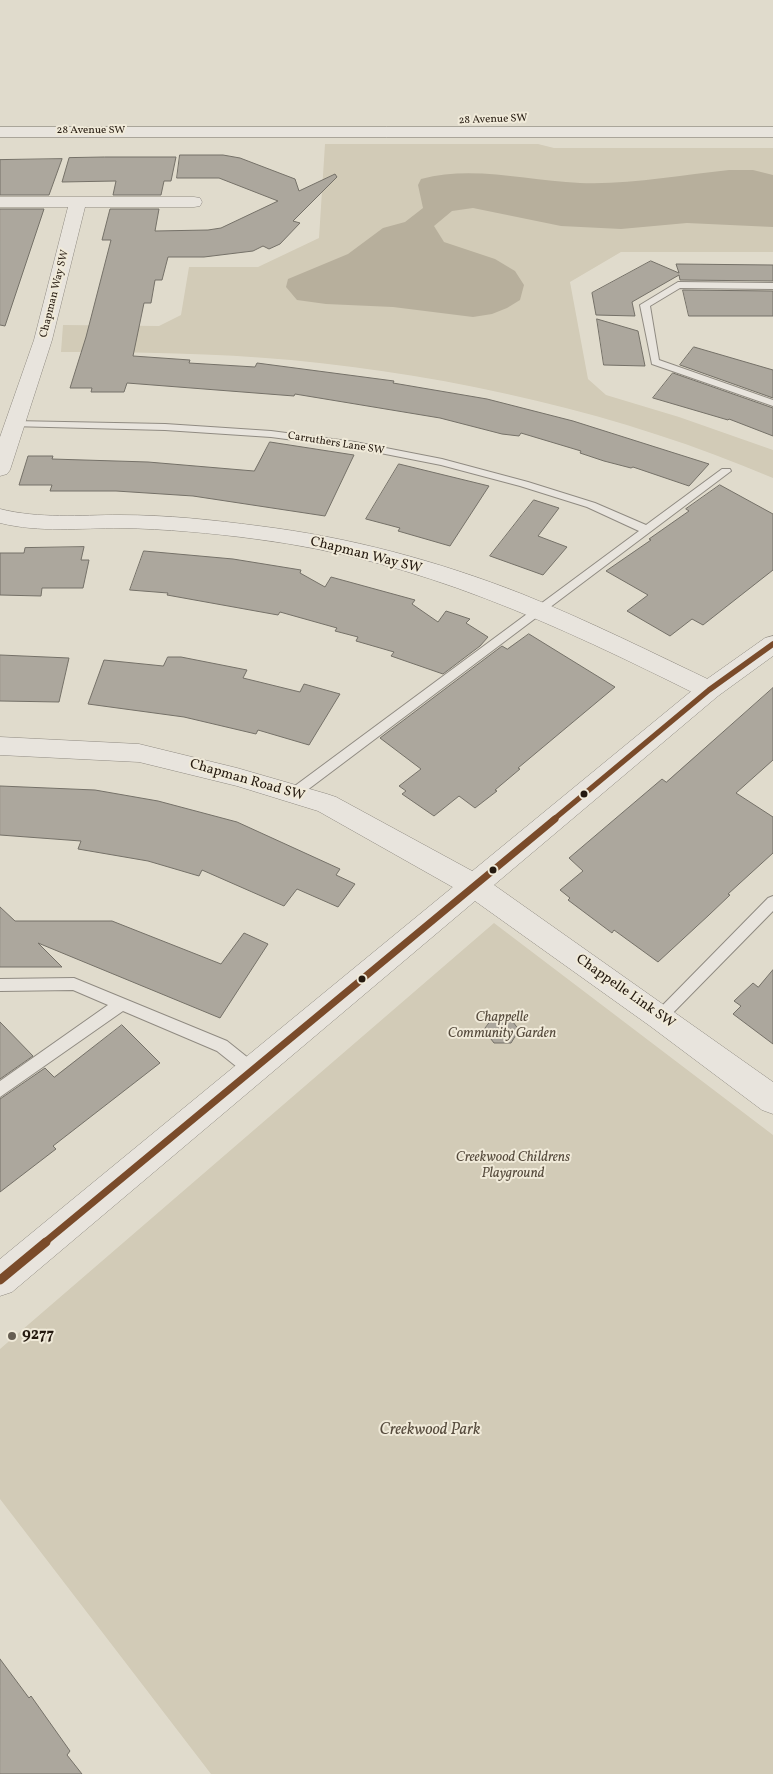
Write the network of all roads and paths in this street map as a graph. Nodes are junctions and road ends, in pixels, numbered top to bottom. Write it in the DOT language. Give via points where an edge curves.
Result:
graph roads {
  1 [pos="575,117"];
  2 [pos="773,122"];
  3 [pos="213,131"];
  4 [pos="0,132"];
  5 [pos="543,132"];
  6 [pos="773,132"];
  7 [pos="0,202"];
  8 [pos="78,202"];
  9 [pos="194,202"];
  10 [pos="773,286"];
  11 [pos="773,403"];
  12 [pos="14,424"];
  13 [pos="0,470"];
  14 [pos="726,471"];
  15 [pos="0,516"];
  16 [pos="647,530"];
  17 [pos="540,610"];
  18 [pos="773,644"];
  19 [pos="709,690"];
  20 [pos="0,746"];
  21 [pos="293,794"];
  22 [pos="474,886"];
  23 [pos="773,902"];
  24 [pos="0,985"];
  25 [pos="121,1004"];
  26 [pos="660,1017"];
  27 [pos="252,1070"];
  28 [pos="0,1090"];
  29 [pos="773,1100"];
  30 [pos="0,1280"];
  1 -- 3 [label="street, 28 Avenue SW"];
  2 -- 5 [label="street"];
  3 -- 4 [label="street, 28 Avenue SW"];
  3 -- 5 [label="street, 28 Avenue SW"];
  5 -- 6 [label="street, 28 Avenue SW"];
  7 -- 8 [label="street"];
  8 -- 9 [label="street"];
  8 -- 12 [label="street, Chapman Way SW" via="43,340"];
  10 -- 11 [label="lane" via="678,285 645,305 655,362"];
  12 -- 13 [label="street, Chapman Way SW"];
  12 -- 16 [label="lane, Carruthers Lane SW" via="165,427 272,434 355,445 442,462 524,484 591,505"];
  14 -- 16 [label="lane"];
  15 -- 17 [label="street, Chapman Way SW" via="32,522 136,522 296,538 454,578"];
  16 -- 17 [label="lane"];
  17 -- 19 [label="street, Chapman Way SW"];
  17 -- 21 [label="lane"];
  18 -- 19 [label="street"];
  19 -- 22 [label="street"];
  20 -- 21 [label="street, Chapman Road SW" via="139,753"];
  21 -- 22 [label="street, Chapman Road SW" via="327,804"];
  22 -- 26 [label="street, Chappelle Link SW"];
  22 -- 27 [label="street"];
  23 -- 26 [label="lane"];
  24 -- 25 [label="lane" via="74,984"];
  25 -- 27 [label="lane" via="222,1046"];
  25 -- 28 [label="lane"];
  26 -- 29 [label="street, Chappelle Link SW"];
  27 -- 30 [label="street"];
}
